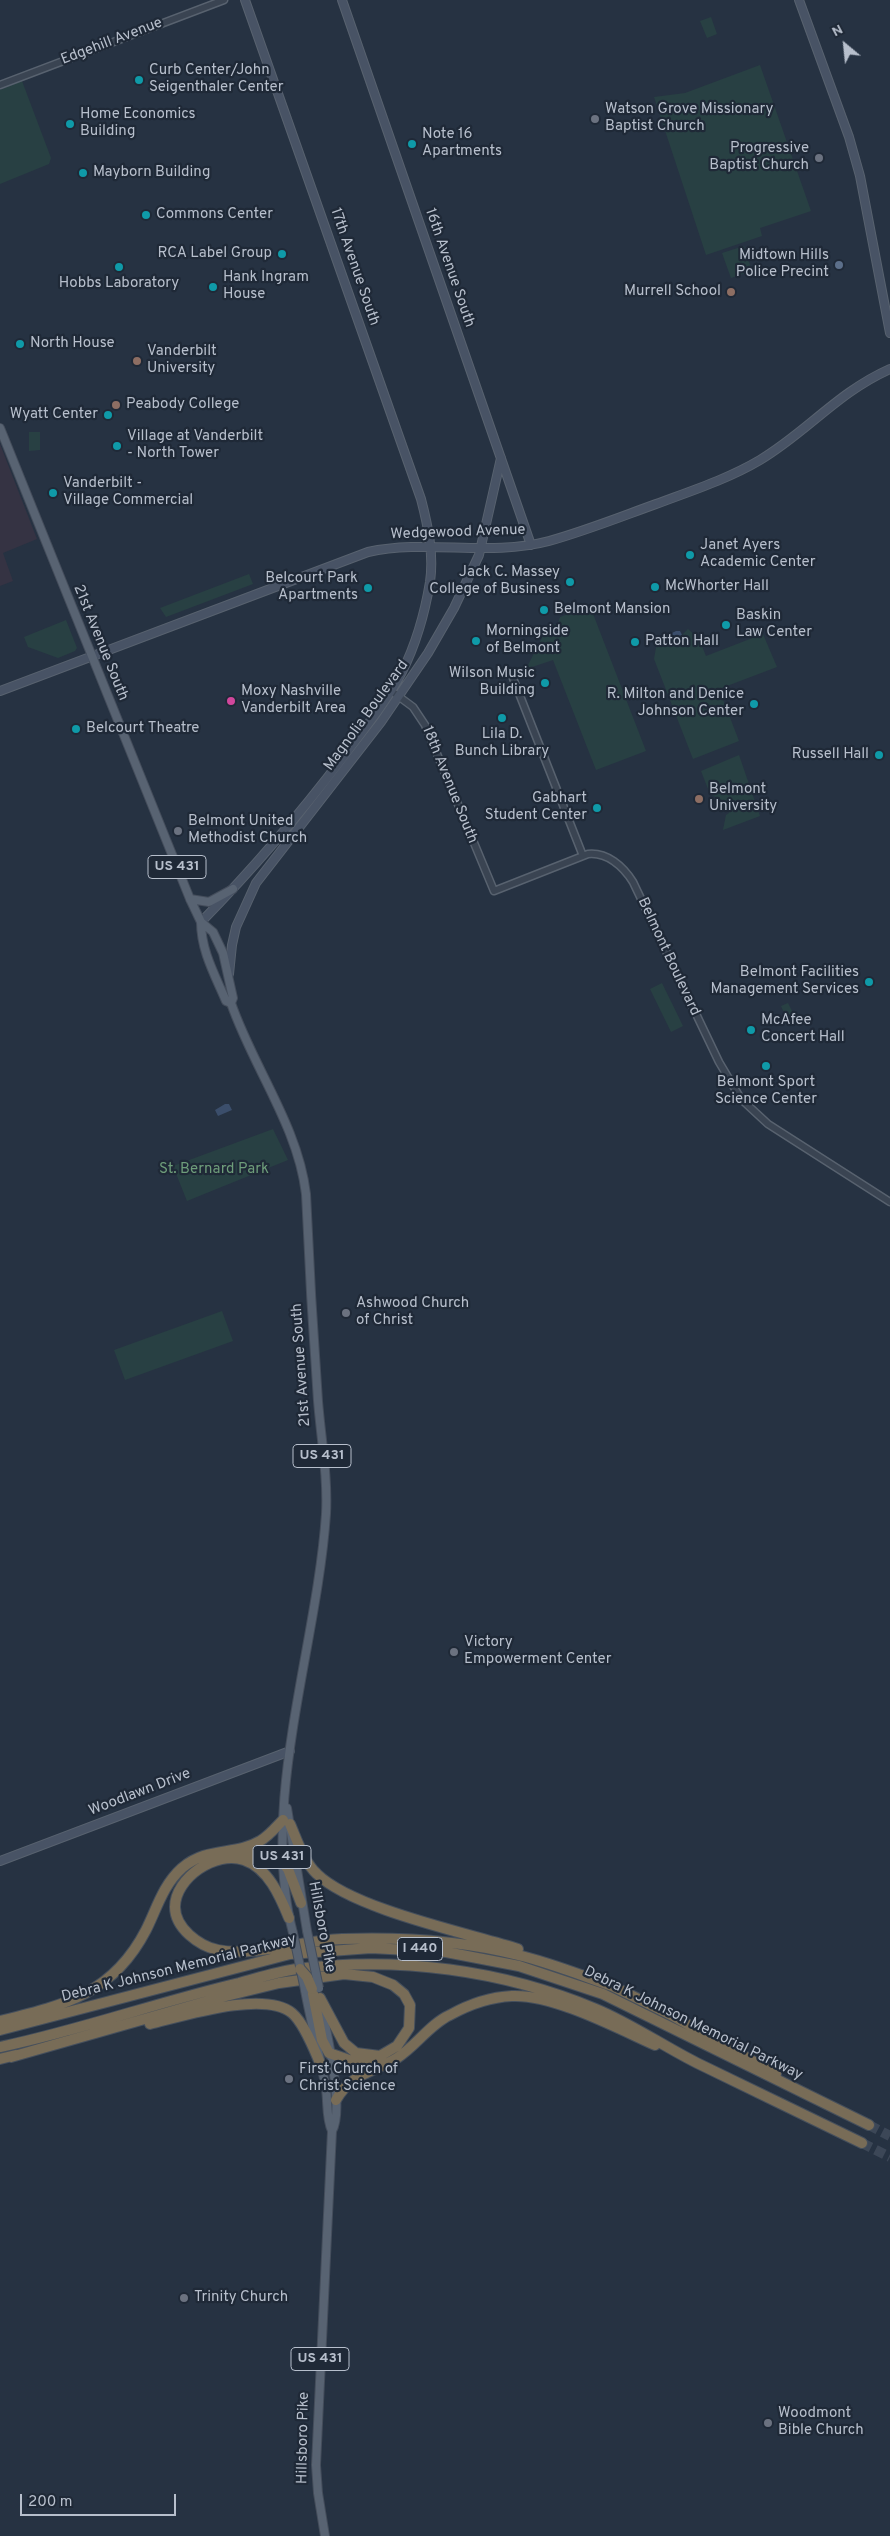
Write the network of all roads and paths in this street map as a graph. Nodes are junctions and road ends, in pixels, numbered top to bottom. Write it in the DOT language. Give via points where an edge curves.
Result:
graph roads {
  1 [pos="224,0"];
  2 [pos="245,0"];
  3 [pos="342,0"];
  4 [pos="799,0"];
  5 [pos="0,85"];
  6 [pos="890,333"];
  7 [pos="890,369"];
  8 [pos="0,428"];
  9 [pos="500,458"];
  10 [pos="531,545"];
  11 [pos="431,546"];
  12 [pos="480,548"];
  13 [pos="91,657"];
  14 [pos="511,673"];
  15 [pos="390,690"];
  16 [pos="0,691"];
  17 [pos="399,696"];
  18 [pos="583,856"];
  19 [pos="233,890"];
  20 [pos="190,899"];
  21 [pos="201,922"];
  22 [pos="229,974"];
  23 [pos="232,1003"];
  24 [pos="890,1202"];
  25 [pos="290,1751"];
  26 [pos="286,1797"];
  27 [pos="286,1822"];
  28 [pos="232,1850"];
  29 [pos="0,1861"];
  30 [pos="282,1862"];
  31 [pos="300,1902"];
  32 [pos="289,1918"];
  33 [pos="300,1969"];
  34 [pos="615,1987"];
  35 [pos="314,1991"];
  36 [pos="0,2021"];
  37 [pos="0,2030"];
  38 [pos="0,2046"];
  39 [pos="329,2053"];
  40 [pos="11,2057"];
  41 [pos="0,2059"];
  42 [pos="387,2062"];
  43 [pos="695,2062"];
  44 [pos="320,2063"];
  45 [pos="336,2100"];
  46 [pos="820,2100"];
  47 [pos="869,2125"];
  48 [pos="332,2131"];
  49 [pos="862,2143"];
  50 [pos="325,2536"];
  1 -- 5 [label="street, Edgehill Avenue"];
  2 -- 11 [label="main road, 17th Avenue South" via="421,499"];
  3 -- 9 [label="main road, 16th Avenue South"];
  4 -- 6 [label="main road" via="860,176"];
  7 -- 10 [label="main road, Wedgewood Avenue" via="846,393 778,449 740,471 598,525"];
  8 -- 13 [label="main road, 21st Avenue South / US 431"];
  9 -- 10 [label="main road, 16th Avenue South"];
  9 -- 12 [label="main road, Magnolia Boulevard"];
  10 -- 12 [label="main road, Wedgewood Avenue"];
  11 -- 12 [label="main road, Wedgewood Avenue"];
  11 -- 13 [label="main road, Wedgewood Avenue" via="388,548 358,556"];
  11 -- 15 [label="main road, Magnolia Boulevard" via="430,582 419,628"];
  12 -- 17 [label="main road, Magnolia Boulevard" via="443,628"];
  13 -- 16 [label="main road, Wedgewood Avenue"];
  13 -- 20 [label="main road, 21st Avenue South / US 431"];
  14 -- 18 [label="street"];
  15 -- 17 [label="street, 18th Avenue South"];
  15 -- 19 [label="main road, Magnolia Boulevard" via="310,798"];
  17 -- 18 [label="street, 18th Avenue South" via="413,707 425,725 494,891"];
  17 -- 22 [label="main road, Magnolia Boulevard" via="350,765 256,883 233,938"];
  18 -- 24 [label="street, Belmont Boulevard" via="604,856 620,866 630,878 719,1062 749,1108"];
  19 -- 20 [label="main road" via="210,902"];
  19 -- 21 [label="main road, Magnolia Boulevard"];
  20 -- 21 [label="main road, 21st Avenue South / US 431"];
  21 -- 22 [label="main road, 21st Avenue South / US 431" via="213,932"];
  21 -- 23 [label="main road, 21st Avenue South / US 431" via="201,940 226,1001"];
  22 -- 23 [label="main road, 21st Avenue South / US 431"];
  23 -- 25 [label="main road, 21st Avenue South / US 431" via="300,1160 306,1194 326,1506 310,1635"];
  25 -- 26 [label="main road, 21st Avenue South / US 431"];
  25 -- 29 [label="main road, Woodlawn Drive"];
  26 -- 27 [label="main road, Hillsboro Pike / US 431"];
  27 -- 28 [label="highway" via="262,1840"];
  27 -- 30 [label="main road, Hillsboro Pike / US 431"];
  27 -- 31 [label="main road, Hillsboro Pike / US 431"];
  27 -- 34 [label="highway" via="317,1874 358,1899 554,1961"];
  28 -- 30 [label="highway"];
  28 -- 36 [label="highway" via="208,1854 181,1869 156,1903 139,1943 112,1977 86,1994 57,2006"];
  30 -- 31 [label="highway" via="288,1869"];
  30 -- 32 [label="main road, Hillsboro Pike / US 431"];
  31 -- 35 [label="main road, Hillsboro Pike / US 431, bridge"];
  32 -- 33 [label="main road, Hillsboro Pike / US 431, bridge"];
  32 -- 34 [label="highway" via="269,1878 244,1860 224,1859 202,1867 187,1877 177,1894 175,1909 182,1926 195,1940 218,1950 243,1951 328,1939 422,1939 518,1955"];
  33 -- 35 [label="highway, bridge"];
  34 -- 46 [label="highway"];
  35 -- 39 [label="highway" via="322,2040"];
  35 -- 40 [label="highway" via="344,2042 356,2053 380,2056 397,2046 410,2028 410,2005 404,1994 393,1985 373,1977 344,1974 279,1983 222,1997"];
  35 -- 44 [label="main road, Hillsboro Pike / US 431"];
  37 -- 46 [label="highway, Debra K Johnson Memorial Parkway / I 440" via="290,1954 408,1948 482,1957 602,1994 793,2090"];
  38 -- 43 [label="highway, Debra K Johnson Memorial Parkway / I 440" via="296,1970 374,1964 446,1968 516,1981 597,2010"];
  39 -- 42 [label="highway" via="352,2061"];
  39 -- 45 [label="main road, Hillsboro Pike / US 431"];
  40 -- 41 [label="highway"];
  40 -- 44 [label="highway" via="237,2004 270,2004 292,2013 311,2041"];
  42 -- 43 [label="highway" via="448,2015 488,2000 512,1996 540,1999"];
  42 -- 45 [label="highway" via="355,2078 341,2090"];
  43 -- 49 [label="highway, Debra K Johnson Memorial Parkway / I 440"];
  44 -- 48 [label="main road, Hillsboro Pike / US 431"];
  45 -- 48 [label="main road, Hillsboro Pike / US 431" via="337,2123"];
  46 -- 47 [label="highway, Debra K Johnson Memorial Parkway / I 440"];
  48 -- 50 [label="main road, Hillsboro Pike / US 431" via="316,2465"];
}
